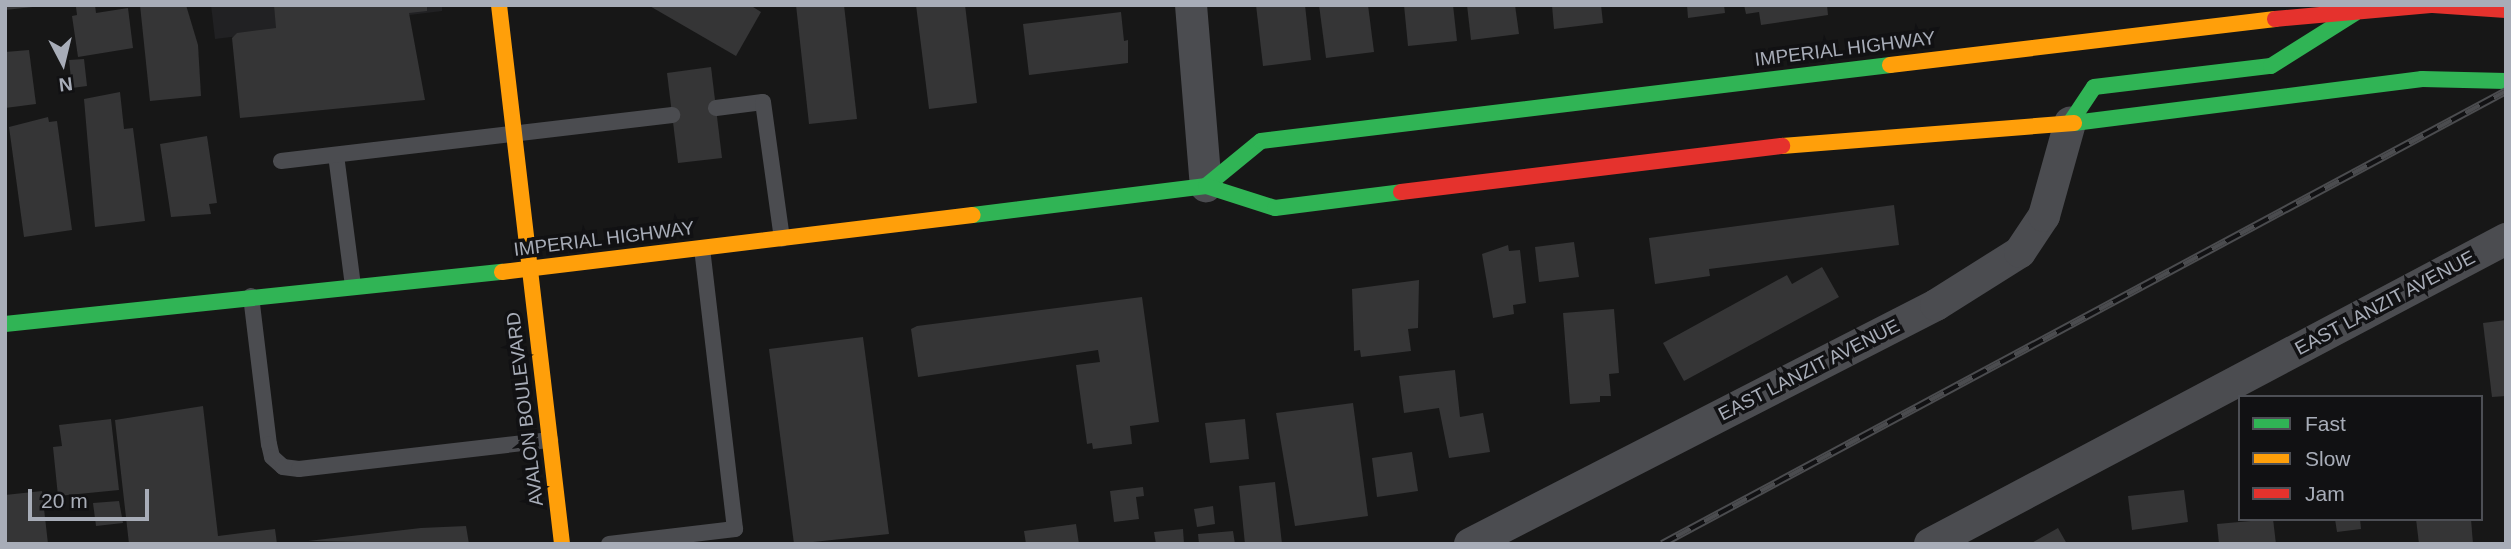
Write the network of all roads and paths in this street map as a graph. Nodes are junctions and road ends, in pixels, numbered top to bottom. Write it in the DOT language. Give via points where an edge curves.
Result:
graph roads {
  1 [pos="499,5"];
  2 [pos="1191,5"];
  3 [pos="2399,6"];
  4 [pos="2363,8"];
  5 [pos="2506,10"];
  6 [pos="2506,81"];
  7 [pos="716,108"];
  8 [pos="672,115"];
  9 [pos="2070,123"];
  10 [pos="514,136"];
  11 [pos="336,155"];
  12 [pos="281,161"];
  13 [pos="1206,186"];
  14 [pos="782,239"];
  15 [pos="2506,239"];
  16 [pos="702,248"];
  17 [pos="530,269"];
  18 [pos="353,286"];
  19 [pos="251,296"];
  20 [pos="5,324"];
  21 [pos="550,440"];
  22 [pos="562,544"];
  23 [pos="609,544"];
  24 [pos="1470,544"];
  25 [pos="1930,544"];
  1 -- 10 [label="main road, AVALON BOULEVARD"];
  2 -- 13 [label="street"];
  3 -- 4 [label="main road, IMPERIAL HIGHWAY"];
  3 -- 5 [label="main road, IMPERIAL HIGHWAY"];
  4 -- 9 [label="main road" via="2271,66 2094,87"];
  4 -- 13 [label="main road, IMPERIAL HIGHWAY" via="1261,141"];
  6 -- 9 [label="main road, IMPERIAL HIGHWAY" via="2422,79"];
  7 -- 14 [label="lane" via="763,102"];
  8 -- 10 [label="lane"];
  9 -- 13 [label="main road, IMPERIAL HIGHWAY" via="1699,153 1275,208"];
  9 -- 24 [label="street, EAST LANZIT AVENUE" via="2044,216 2020,252 1936,305"];
  10 -- 11 [label="lane"];
  10 -- 17 [label="main road, AVALON BOULEVARD"];
  11 -- 12 [label="lane"];
  11 -- 18 [label="lane"];
  13 -- 14 [label="main road, IMPERIAL HIGHWAY"];
  14 -- 16 [label="main road, IMPERIAL HIGHWAY"];
  15 -- 25 [label="street, EAST LANZIT AVENUE"];
  16 -- 17 [label="main road, IMPERIAL HIGHWAY"];
  16 -- 23 [label="lane" via="735,529"];
  17 -- 18 [label="main road, IMPERIAL HIGHWAY"];
  17 -- 21 [label="main road, AVALON BOULEVARD"];
  18 -- 19 [label="main road, IMPERIAL HIGHWAY"];
  19 -- 20 [label="main road, IMPERIAL HIGHWAY"];
  19 -- 21 [label="lane" via="268,444 272,457 283,467 299,469"];
  21 -- 22 [label="main road, AVALON BOULEVARD"];
}
